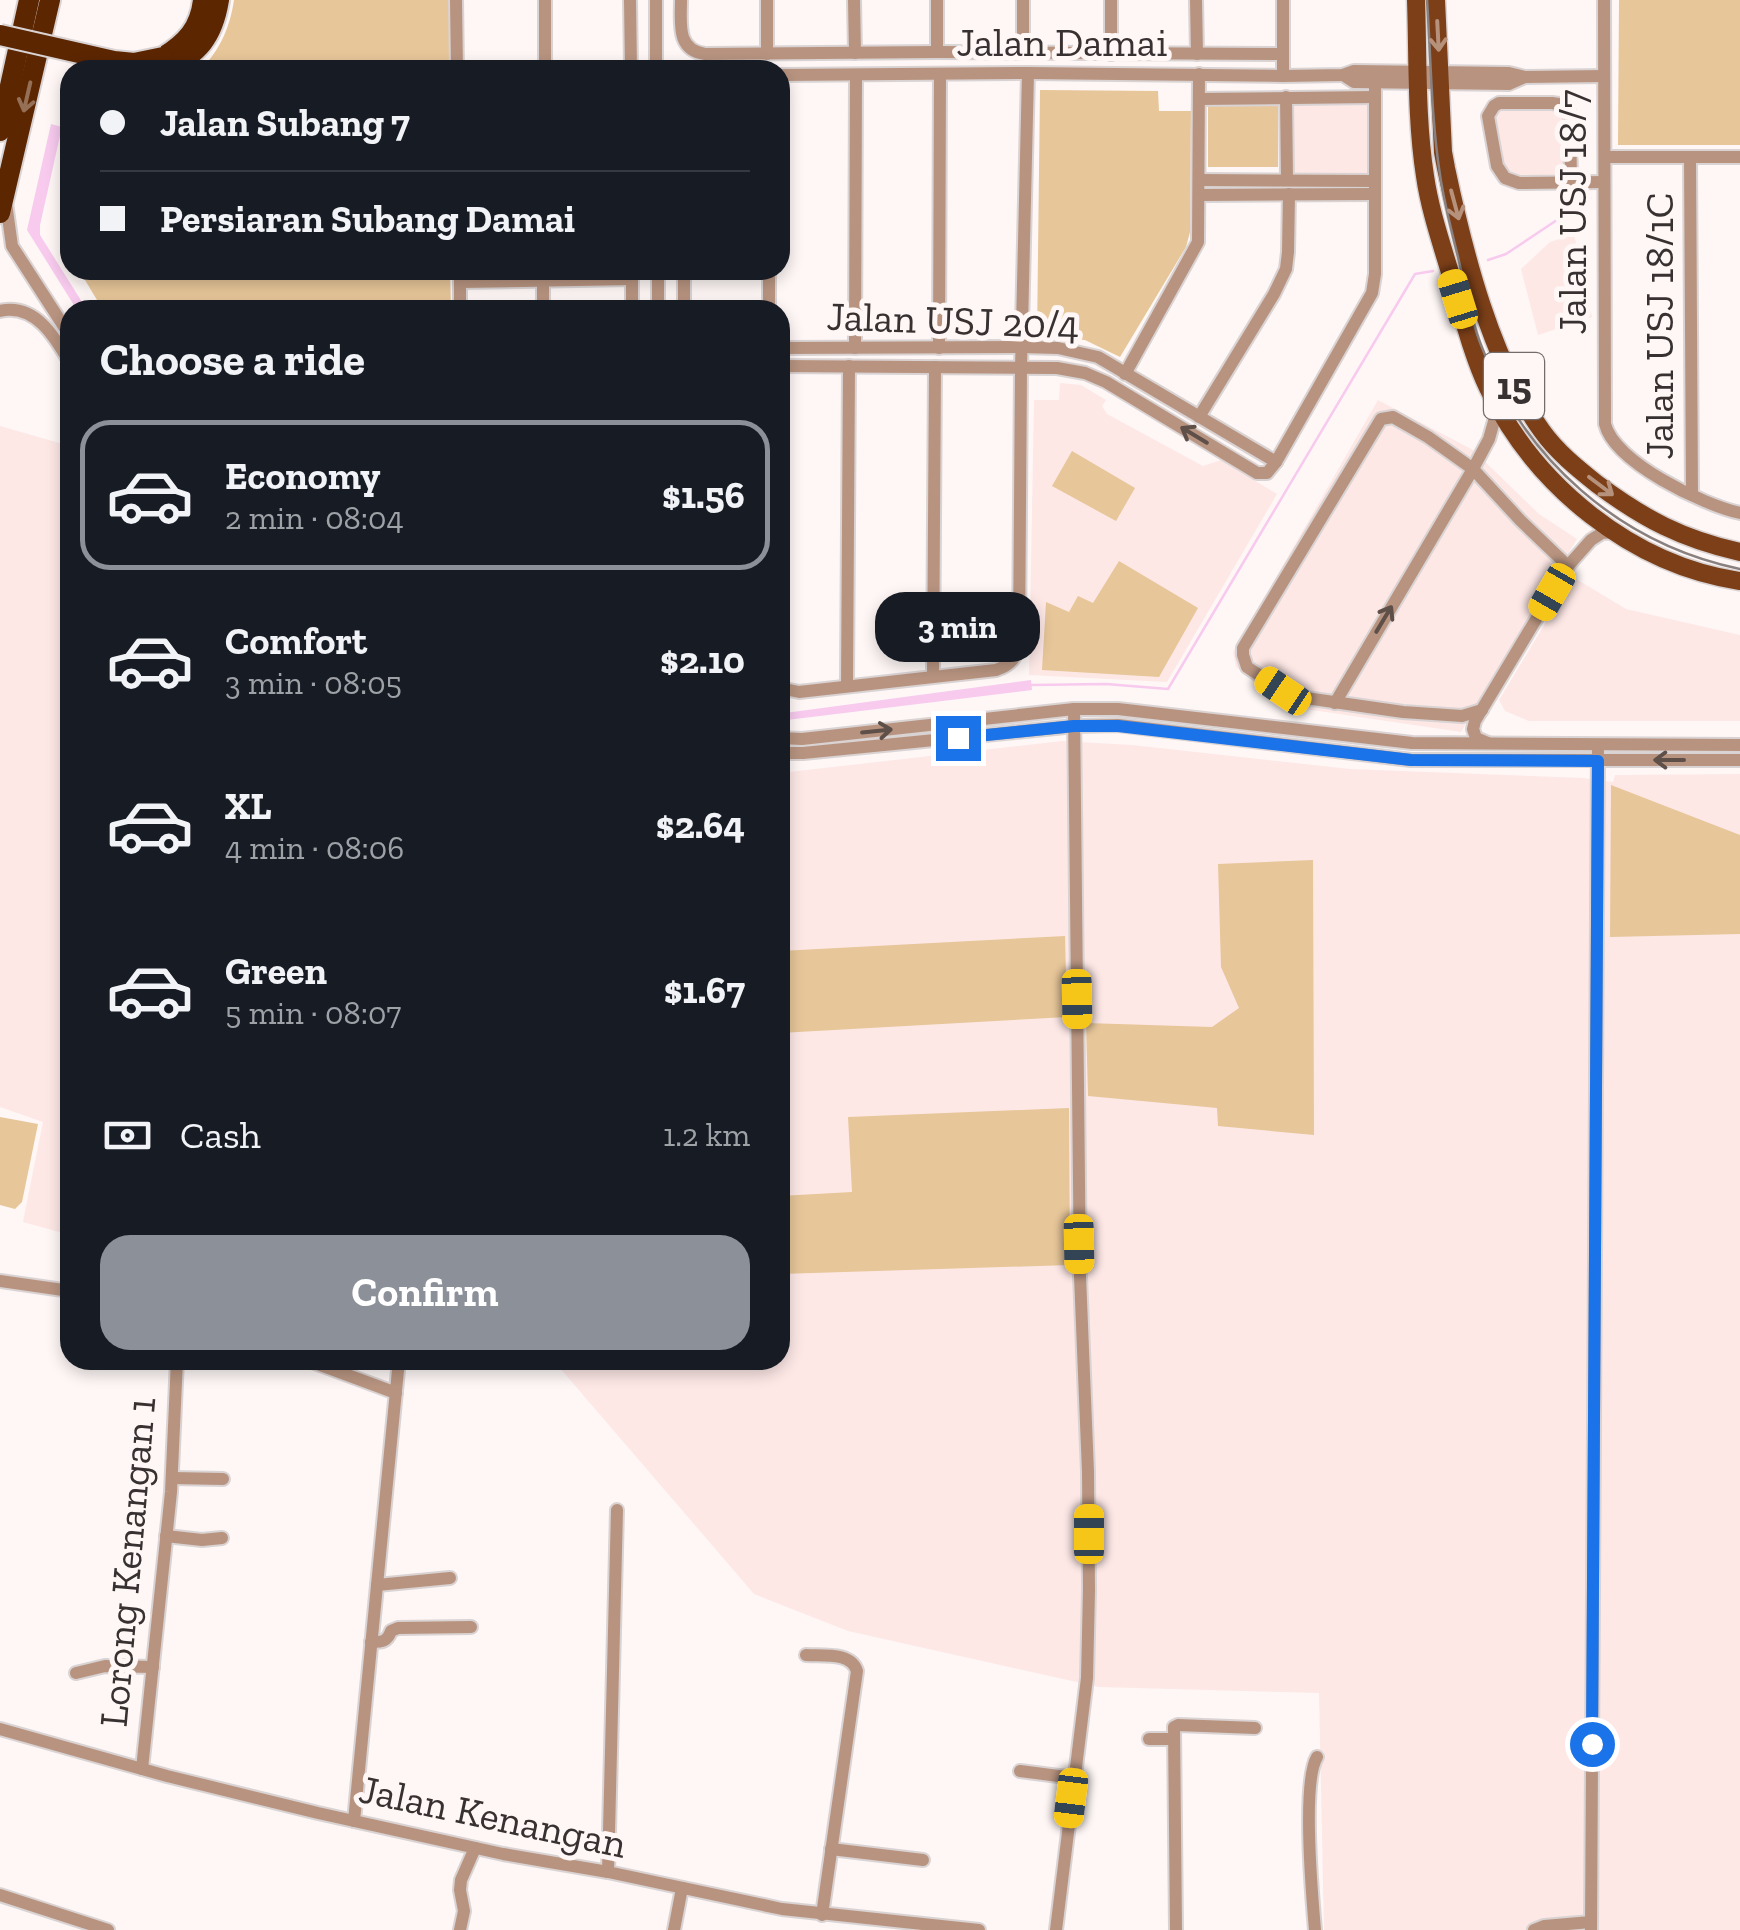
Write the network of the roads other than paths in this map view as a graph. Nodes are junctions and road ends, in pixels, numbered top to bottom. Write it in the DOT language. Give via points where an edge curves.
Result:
graph roads {
  1 [pos="203,0"];
  2 [pos="219,0"];
  3 [pos="456,0"];
  4 [pos="545,0"];
  5 [pos="630,0"];
  6 [pos="656,0"];
  7 [pos="680,0"];
  8 [pos="766,0"];
  9 [pos="854,0"];
  10 [pos="937,0"];
  11 [pos="1023,0"];
  12 [pos="1111,0"];
  13 [pos="1196,0"];
  14 [pos="1283,0"];
  15 [pos="1416,0"];
  16 [pos="1436,0"];
  17 [pos="1604,0"];
  18 [pos="45,2"];
  19 [pos="0,34"];
  20 [pos="0,47"];
  21 [pos="936,52"];
  22 [pos="855,53"];
  23 [pos="1023,53"];
  24 [pos="766,54"];
  25 [pos="1112,54"];
  26 [pos="1197,54"];
  27 [pos="1283,54"];
  28 [pos="116,60"];
  29 [pos="171,60"];
  30 [pos="182,60"];
  31 [pos="457,60"];
  32 [pos="545,60"];
  33 [pos="631,60"];
  34 [pos="656,60"];
  35 [pos="60,61"];
  36 [pos="1028,73"];
  37 [pos="940,74"];
  38 [pos="1198,74"];
  39 [pos="790,75"];
  40 [pos="856,75"];
  41 [pos="1283,76"];
  42 [pos="1343,76"];
  43 [pos="1604,76"];
  44 [pos="1419,77"];
  45 [pos="1525,77"];
  46 [pos="1440,78"];
  47 [pos="1467,84"];
  48 [pos="1375,90"];
  49 [pos="1286,98"];
  50 [pos="1199,99"];
  51 [pos="1441,108"];
  52 [pos="0,131"];
  53 [pos="1740,156"];
  54 [pos="1605,157"];
  55 [pos="1690,157"];
  56 [pos="1571,182"];
  57 [pos="1604,182"];
  58 [pos="7,185"];
  59 [pos="1200,187"];
  60 [pos="1288,187"];
  61 [pos="1375,188"];
  62 [pos="0,213"];
  63 [pos="0,311"];
  64 [pos="60,320"];
  65 [pos="1022,346"];
  66 [pos="60,348"];
  67 [pos="790,348"];
  68 [pos="855,348"];
  69 [pos="939,348"];
  70 [pos="790,366"];
  71 [pos="849,366"];
  72 [pos="935,367"];
  73 [pos="1022,368"];
  74 [pos="1126,374"];
  75 [pos="1498,407"];
  76 [pos="1199,417"];
  77 [pos="1489,439"];
  78 [pos="1527,451"];
  79 [pos="1276,462"];
  80 [pos="1473,469"];
  81 [pos="1692,496"];
  82 [pos="1740,514"];
  83 [pos="1616,532"];
  84 [pos="1740,552"];
  85 [pos="1568,566"];
  86 [pos="1740,581"];
  87 [pos="934,676"];
  88 [pos="847,685"];
  89 [pos="790,690"];
  90 [pos="1335,702"];
  91 [pos="1074,710"];
  92 [pos="1482,710"];
  93 [pos="1074,726"];
  94 [pos="790,738"];
  95 [pos="1492,744"];
  96 [pos="1598,744"];
  97 [pos="1740,745"];
  98 [pos="790,753"];
  99 [pos="1740,760"];
  100 [pos="1598,761"];
  101 [pos="0,1281"];
  102 [pos="60,1290"];
  103 [pos="176,1370"];
  104 [pos="335,1370"];
  105 [pos="398,1370"];
  106 [pos="396,1394"];
  107 [pos="172,1478"];
  108 [pos="223,1480"];
  109 [pos="617,1510"];
  110 [pos="166,1536"];
  111 [pos="222,1538"];
  112 [pos="450,1578"];
  113 [pos="377,1585"];
  114 [pos="471,1627"];
  115 [pos="371,1642"];
  116 [pos="806,1656"];
  117 [pos="153,1667"];
  118 [pos="76,1673"];
  119 [pos="1256,1728"];
  120 [pos="0,1729"];
  121 [pos="1174,1733"];
  122 [pos="1149,1738"];
  123 [pos="1317,1758"];
  124 [pos="142,1769"];
  125 [pos="1020,1770"];
  126 [pos="1074,1778"];
  127 [pos="354,1820"];
  128 [pos="474,1848"];
  129 [pos="831,1849"];
  130 [pos="924,1860"];
  131 [pos="608,1872"];
  132 [pos="682,1888"];
  133 [pos="0,1894"];
  134 [pos="822,1914"];
  135 [pos="901,1926"];
  136 [pos="1591,1926"];
  137 [pos="956,1929"];
  138 [pos="108,1930"];
  139 [pos="460,1930"];
  140 [pos="674,1930"];
  141 [pos="979,1930"];
  142 [pos="1056,1930"];
  143 [pos="1176,1930"];
  144 [pos="1314,1930"];
  145 [pos="1534,1930"];
  1 -- 29 [label="highway" via="198,24"];
  2 -- 30 [label="highway" via="203,43"];
  3 -- 31 [label="street"];
  4 -- 32 [label="street"];
  5 -- 33 [label="street"];
  6 -- 34 [label="street"];
  7 -- 24 [label="street" via="687,48 698,54"];
  8 -- 24 [label="street"];
  9 -- 22 [label="street"];
  10 -- 21 [label="street"];
  11 -- 23 [label="street"];
  12 -- 25 [label="street"];
  13 -- 26 [label="street"];
  14 -- 27 [label="street"];
  15 -- 44 [label="main road, 15"];
  16 -- 46 [label="main road, 15, one-way"];
  17 -- 43 [label="street, Jalan USJ 18/7"];
  18 -- 52 [label="highway"];
  18 -- 58 [label="highway, one-way"];
  19 -- 28 [label="highway, bridge"];
  20 -- 35 [label="highway"];
  21 -- 22 [label="street"];
  21 -- 23 [label="street"];
  22 -- 24 [label="street"];
  23 -- 25 [label="street"];
  25 -- 26 [label="street"];
  26 -- 27 [label="street"];
  27 -- 41 [label="street"];
  36 -- 37 [label="street, Jalan Damai"];
  36 -- 38 [label="street, Jalan Damai"];
  36 -- 65 [label="street"];
  37 -- 40 [label="street, Jalan Damai"];
  37 -- 69 [label="street"];
  38 -- 41 [label="street, Jalan Damai"];
  38 -- 50 [label="street"];
  39 -- 40 [label="street, Jalan Damai"];
  40 -- 68 [label="street"];
  41 -- 42 [label="street, Jalan Damai"];
  42 -- 44 [label="street, Jalan Damai" via="1354,71"];
  42 -- 48 [label="street, Jalan Damai"];
  43 -- 45 [label="street"];
  43 -- 54 [label="street, Jalan USJ 18/7"];
  44 -- 46 [label="street, Jalan Damai"];
  44 -- 48 [label="street, Jalan Damai"];
  44 -- 75 [label="main road, 15" via="1428,200 1478,366"];
  45 -- 46 [label="street"];
  45 -- 47 [label="street" via="1509,84"];
  46 -- 47 [label="street"];
  46 -- 51 [label="main road, 15"];
  47 -- 51 [label="street" via="1452,90"];
  48 -- 49 [label="street"];
  48 -- 61 [label="street"];
  49 -- 50 [label="street"];
  49 -- 60 [label="street"];
  50 -- 59 [label="street"];
  51 -- 84 [label="main road, 15, one-way" via="1446,168 1483,304 1515,388 1542,431 1636,512 1676,533"];
  53 -- 55 [label="street"];
  54 -- 55 [label="street"];
  54 -- 57 [label="street, Jalan USJ 18/7"];
  55 -- 81 [label="street, Jalan USJ 18/1C"];
  56 -- 56 [label="street" via="1505,178 1488,116 1494,106 1565,108 1571,117"];
  56 -- 57 [label="street"];
  57 -- 81 [label="street, Jalan USJ 18/7" via="1605,424 1628,458"];
  58 -- 62 [label="highway"];
  58 -- 64 [label="street" via="12,246"];
  59 -- 60 [label="street"];
  59 -- 74 [label="street" via="1195,251"];
  60 -- 61 [label="street"];
  60 -- 76 [label="street" via="1288,252 1280,283"];
  61 -- 79 [label="street" via="1372,293"];
  63 -- 66 [label="street" via="27,313"];
  65 -- 69 [label="street, Jalan USJ 20/4"];
  65 -- 73 [label="street"];
  65 -- 74 [label="street, Jalan USJ 20/4" via="1086,353"];
  67 -- 68 [label="street, Jalan USJ 20/4"];
  68 -- 69 [label="street, Jalan USJ 20/4"];
  70 -- 71 [label="street"];
  71 -- 72 [label="street"];
  71 -- 88 [label="street"];
  72 -- 73 [label="street"];
  72 -- 87 [label="street"];
  79 -- 73 [label="street, one-way" via="1267,473 1257,473 1086,373"];
  73 -- 87 [label="street" via="1018,650 996,670"];
  74 -- 76 [label="street, Jalan USJ 20/4"];
  75 -- 77 [label="street"];
  75 -- 78 [label="main road, 15"];
  76 -- 79 [label="street, Jalan USJ 20/4"];
  77 -- 78 [label="street" via="1506,438"];
  77 -- 80 [label="street"];
  78 -- 83 [label="main road, 15"];
  80 -- 85 [label="street"];
  90 -- 80 [label="street, one-way"];
  80 -- 90 [label="street" via="1428,437 1393,418 1381,419 1243,648 1247,667 1283,691"];
  81 -- 82 [label="street"];
  83 -- 85 [label="street" via="1591,540"];
  83 -- 86 [label="main road, 15" via="1652,554"];
  85 -- 92 [label="street"];
  87 -- 88 [label="street"];
  88 -- 89 [label="street"];
  90 -- 92 [label="street" via="1462,716"];
  91 -- 93 [label="street"];
  94 -- 91 [label="street, one-way"];
  91 -- 95 [label="street" via="1154,712 1412,743"];
  92 -- 95 [label="street" via="1474,729 1479,740"];
  93 -- 98 [label="street"];
  93 -- 100 [label="street" via="1151,728 1411,760"];
  93 -- 126 [label="street" via="1089,1505 1086,1678"];
  95 -- 96 [label="street"];
  96 -- 97 [label="street"];
  96 -- 100 [label="street"];
  99 -- 100 [label="street, one-way"];
  100 -- 136 [label="street"];
  101 -- 102 [label="street"];
  103 -- 107 [label="street, Lorong Kenangan 1"];
  104 -- 106 [label="street"];
  105 -- 106 [label="street"];
  106 -- 113 [label="street"];
  107 -- 108 [label="street"];
  107 -- 110 [label="street, Lorong Kenangan 1"];
  109 -- 131 [label="street"];
  110 -- 111 [label="street"];
  110 -- 117 [label="street, Lorong Kenangan 1"];
  112 -- 113 [label="street"];
  113 -- 115 [label="street"];
  114 -- 115 [label="street" via="394,1628 384,1642"];
  115 -- 127 [label="street"];
  116 -- 129 [label="street" via="856,1664"];
  117 -- 118 [label="street"];
  117 -- 124 [label="street, Lorong Kenangan 1"];
  119 -- 121 [label="street" via="1178,1724"];
  120 -- 124 [label="street, Jalan Kenangan"];
  121 -- 122 [label="street"];
  121 -- 143 [label="street"];
  123 -- 144 [label="street" via="1309,1795"];
  124 -- 127 [label="street, Jalan Kenangan"];
  125 -- 126 [label="street"];
  126 -- 142 [label="street"];
  127 -- 128 [label="street, Jalan Kenangan"];
  128 -- 131 [label="street, Jalan Kenangan"];
  128 -- 139 [label="street" via="461,1880"];
  129 -- 130 [label="street"];
  129 -- 134 [label="street"];
  131 -- 132 [label="street, Jalan Kenangan"];
  132 -- 134 [label="street, Jalan Kenangan"];
  132 -- 140 [label="street"];
  133 -- 138 [label="street"];
  134 -- 135 [label="street, Jalan Kenangan"];
  135 -- 137 [label="street, Jalan Kenangan"];
  136 -- 145 [label="street"];
  137 -- 141 [label="street, Jalan Kenangan"];
}
